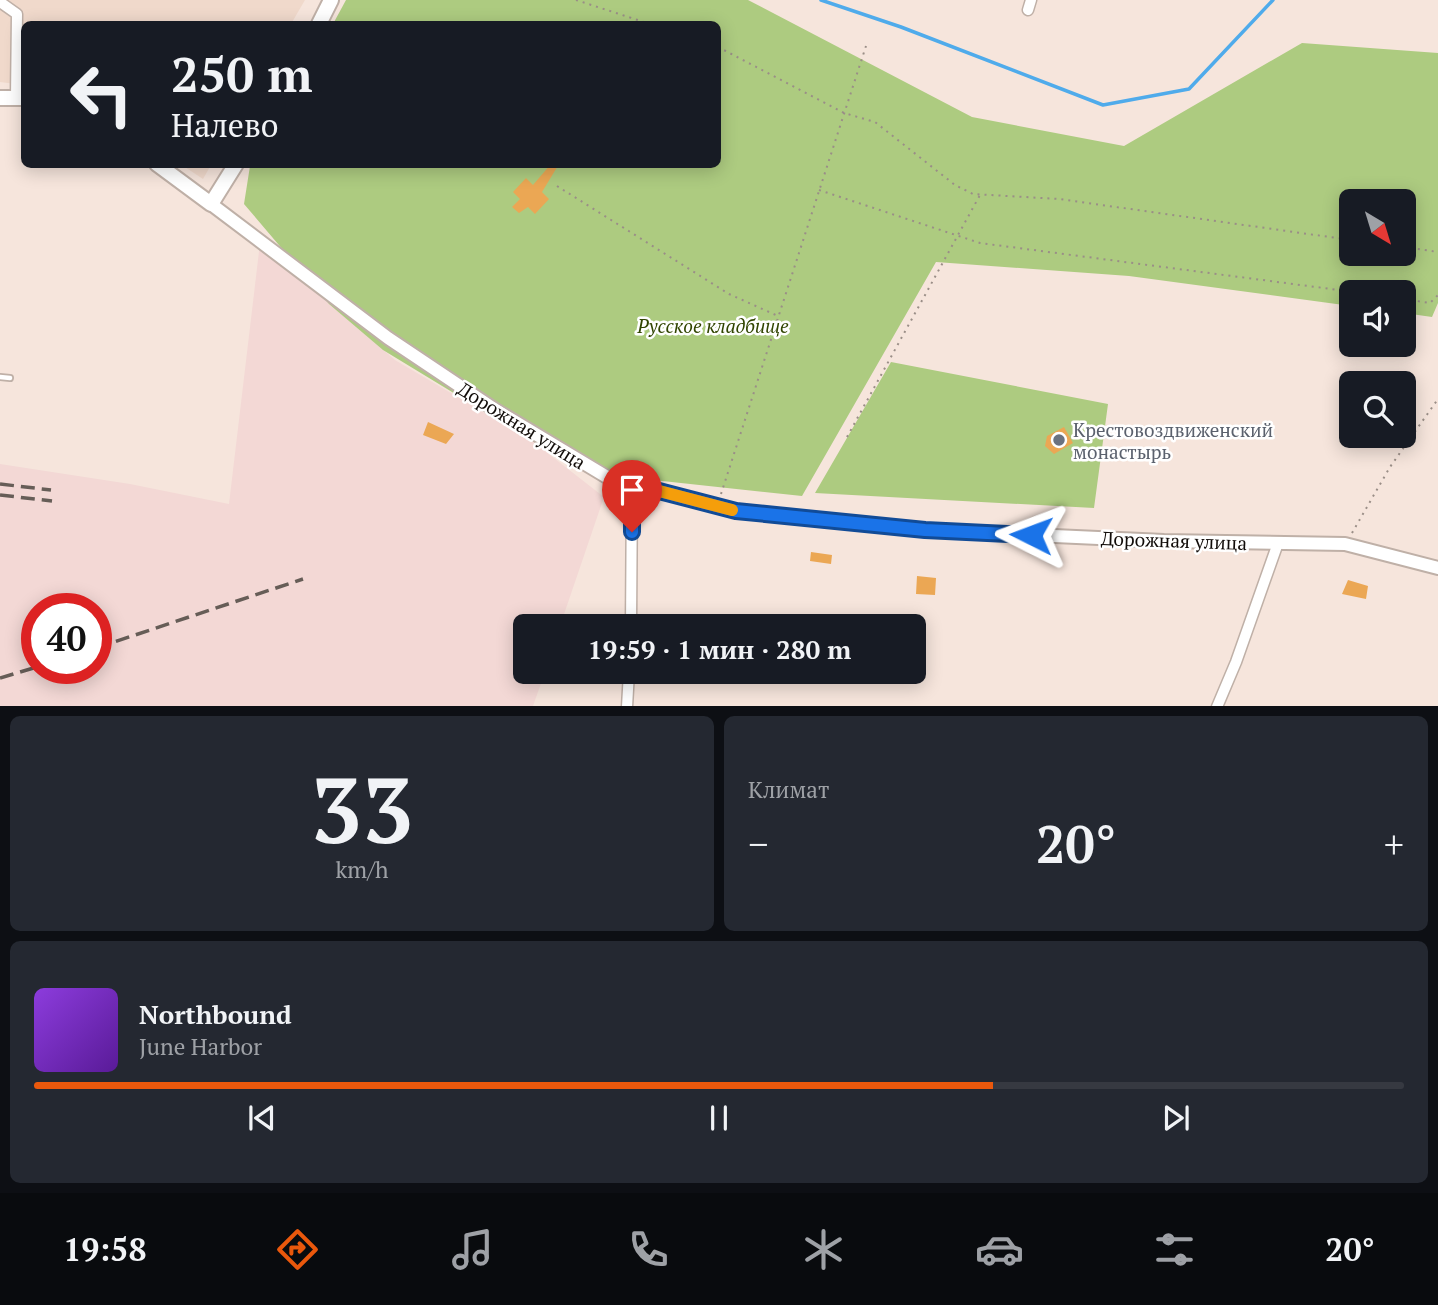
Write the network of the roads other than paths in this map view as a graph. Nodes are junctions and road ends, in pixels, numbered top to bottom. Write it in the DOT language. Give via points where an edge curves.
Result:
graph roads {
  1 [pos="331,0"];
  2 [pos="0,2"];
  3 [pos="320,21"];
  4 [pos="20,97"];
  5 [pos="0,98"];
  6 [pos="162,168"];
  7 [pos="234,168"];
  8 [pos="211,204"];
  9 [pos="0,377"];
  10 [pos="10,378"];
  11 [pos="632,484"];
  12 [pos="1278,543"];
  13 [pos="1438,568"];
  14 [pos="631,614"];
  15 [pos="628,684"];
  16 [pos="627,706"];
  17 [pos="1217,706"];
  1 -- 3 [label="main road"];
  2 -- 4 [label="street" via="17,14"];
  4 -- 5 [label="main road"];
  6 -- 8 [label="main road"];
  7 -- 8 [label="main road"];
  8 -- 11 [label="street, Дорожная улица" via="388,338 494,409 607,477"];
  9 -- 10 [label="lane"];
  11 -- 12 [label="street, Дорожная улица" via="736,511 925,530"];
  11 -- 14 [label="street"];
  12 -- 13 [label="street, Дорожная улица" via="1345,544"];
  12 -- 17 [label="street"];
  15 -- 16 [label="street"];
}
